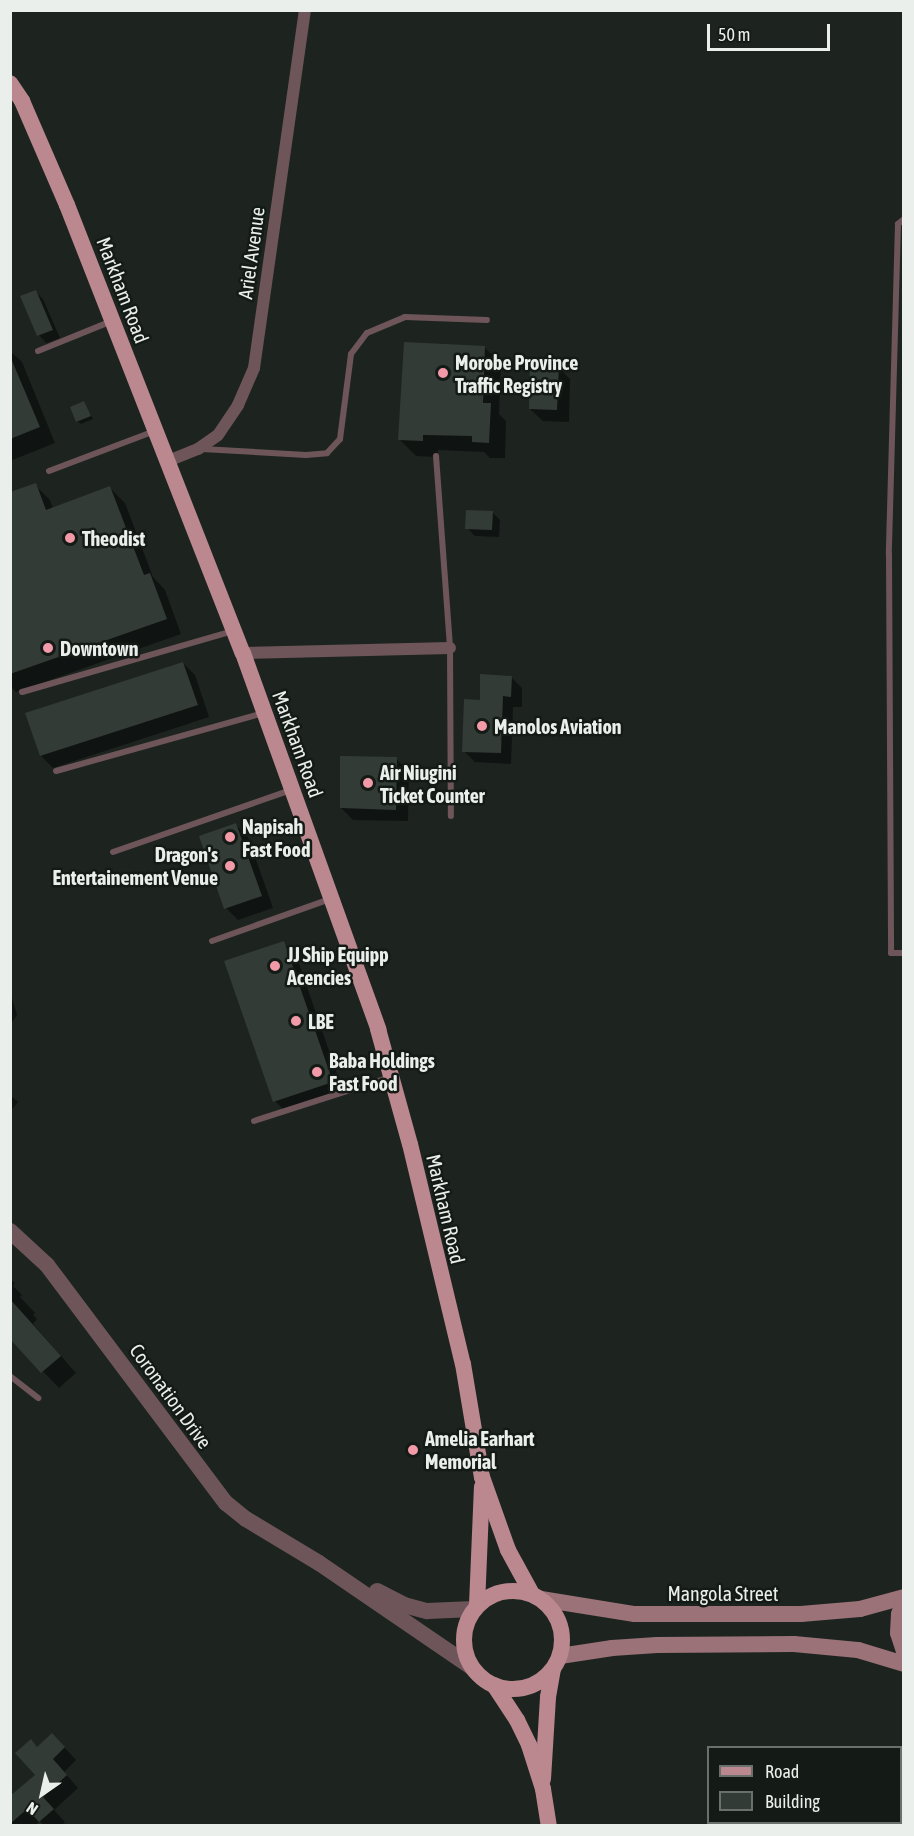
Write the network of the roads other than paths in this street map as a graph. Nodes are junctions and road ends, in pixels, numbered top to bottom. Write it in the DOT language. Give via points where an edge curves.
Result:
graph roads {
  1 [pos="305,10"];
  2 [pos="10,83"];
  3 [pos="903,219"];
  4 [pos="487,320"];
  5 [pos="112,321"];
  6 [pos="38,351"];
  7 [pos="155,430"];
  8 [pos="198,449"];
  9 [pos="436,456"];
  10 [pos="168,461"];
  11 [pos="49,471"];
  12 [pos="234,631"];
  13 [pos="450,648"];
  14 [pos="243,653"];
  15 [pos="22,692"];
  16 [pos="264,713"];
  17 [pos="56,771"];
  18 [pos="292,790"];
  19 [pos="451,816"];
  20 [pos="113,852"];
  21 [pos="331,899"];
  22 [pos="212,941"];
  23 [pos="903,953"];
  24 [pos="392,1077"];
  25 [pos="254,1121"];
  26 [pos="10,1231"];
  27 [pos="10,1376"];
  28 [pos="38,1398"];
  29 [pos="482,1477"];
  30 [pos="319,1563"];
  31 [pos="537,1597"];
  32 [pos="903,1599"];
  33 [pos="476,1607"];
  34 [pos="903,1651"];
  35 [pos="557,1663"];
  36 [pos="903,1664"];
  37 [pos="472,1668"];
  38 [pos="494,1685"];
  39 [pos="543,1789"];
  40 [pos="549,1826"];
  1 -- 8 [label="street, Ariel Avenue" via="254,368 238,405 218,435"];
  2 -- 5 [label="main road, Markham Road" via="22,101 67,205"];
  3 -- 23 [label="lane" via="898,224 889,554 891,953"];
  4 -- 8 [label="lane" via="405,317 367,333 351,354 340,439 327,453"];
  5 -- 6 [label="lane"];
  5 -- 7 [label="main road, Markham Road"];
  7 -- 10 [label="main road, Markham Road"];
  7 -- 11 [label="lane"];
  8 -- 10 [label="street, Ariel Avenue"];
  9 -- 13 [label="lane"];
  10 -- 12 [label="main road, Markham Road"];
  12 -- 14 [label="main road, Markham Road"];
  12 -- 15 [label="lane"];
  13 -- 14 [label="street"];
  13 -- 19 [label="lane"];
  14 -- 16 [label="main road, Markham Road"];
  16 -- 17 [label="lane"];
  16 -- 18 [label="main road, Markham Road"];
  18 -- 20 [label="lane"];
  18 -- 21 [label="main road, Markham Road"];
  21 -- 22 [label="lane"];
  21 -- 24 [label="main road, Markham Road"];
  24 -- 25 [label="lane"];
  24 -- 29 [label="main road, Markham Road" via="463,1364"];
  26 -- 30 [label="street, Coronation Drive" via="47,1265 226,1503"];
  27 -- 28 [label="lane"];
  29 -- 31 [label="main road, Markham Road" via="508,1550"];
  29 -- 33 [label="main road, Markham Road"];
  30 -- 33 [label="street, Coronation Drive" via="417,1609"];
  30 -- 37 [label="street, Coronation Drive"];
  31 -- 32 [label="main road, Mangola Street" via="600,1611 635,1614 790,1614 860,1609"];
  31 -- 33 [label="main road" via="518,1590 503,1591"];
  31 -- 35 [label="main road" via="551,1608 560,1624 563,1643"];
  32 -- 34 [label="main road" via="898,1633"];
  33 -- 37 [label="main road" via="466,1623 463,1638"];
  35 -- 36 [label="main road" via="612,1648 794,1644 858,1650"];
  35 -- 38 [label="main road" via="532,1686 520,1689"];
  35 -- 39 [label="main road" via="548,1697"];
  37 -- 38 [label="main road"];
  38 -- 39 [label="main road" via="529,1745"];
  39 -- 40 [label="main road"];
}
